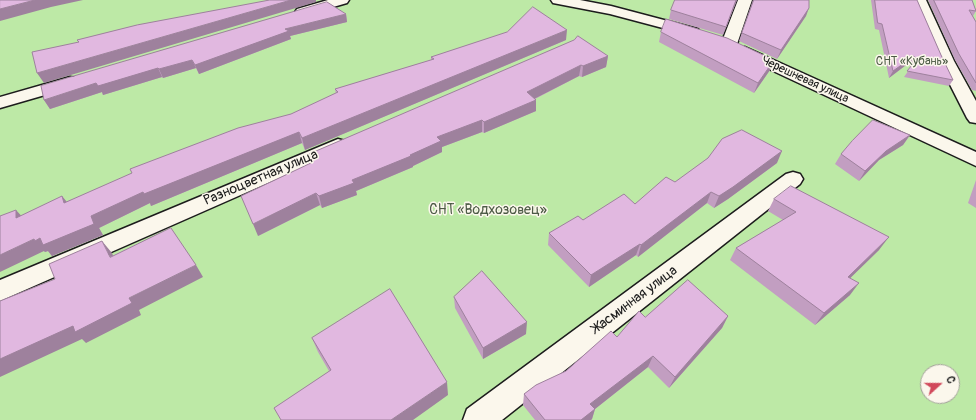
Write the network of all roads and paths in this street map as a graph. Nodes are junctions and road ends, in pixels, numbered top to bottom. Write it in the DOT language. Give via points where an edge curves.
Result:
graph roads {
  1 [pos="342,0"];
  2 [pos="558,0"];
  3 [pos="745,0"];
  4 [pos="919,0"];
  5 [pos="289,16"];
  6 [pos="717,40"];
  7 [pos="84,78"];
  8 [pos="0,103"];
  9 [pos="976,118"];
  10 [pos="356,137"];
  11 [pos="976,160"];
  12 [pos="793,179"];
  13 [pos="0,291"];
  14 [pos="478,420"];
  1 -- 5 [label="street"];
  2 -- 6 [label="street, Черешневая улица" via="667,24"];
  3 -- 6 [label="street"];
  4 -- 9 [label="street" via="946,61"];
  6 -- 11 [label="street, Черешневая улица"];
  7 -- 8 [label="street"];
  10 -- 13 [label="street, Разноцветная улица"];
  12 -- 14 [label="street, Жасминная улица"];
}
